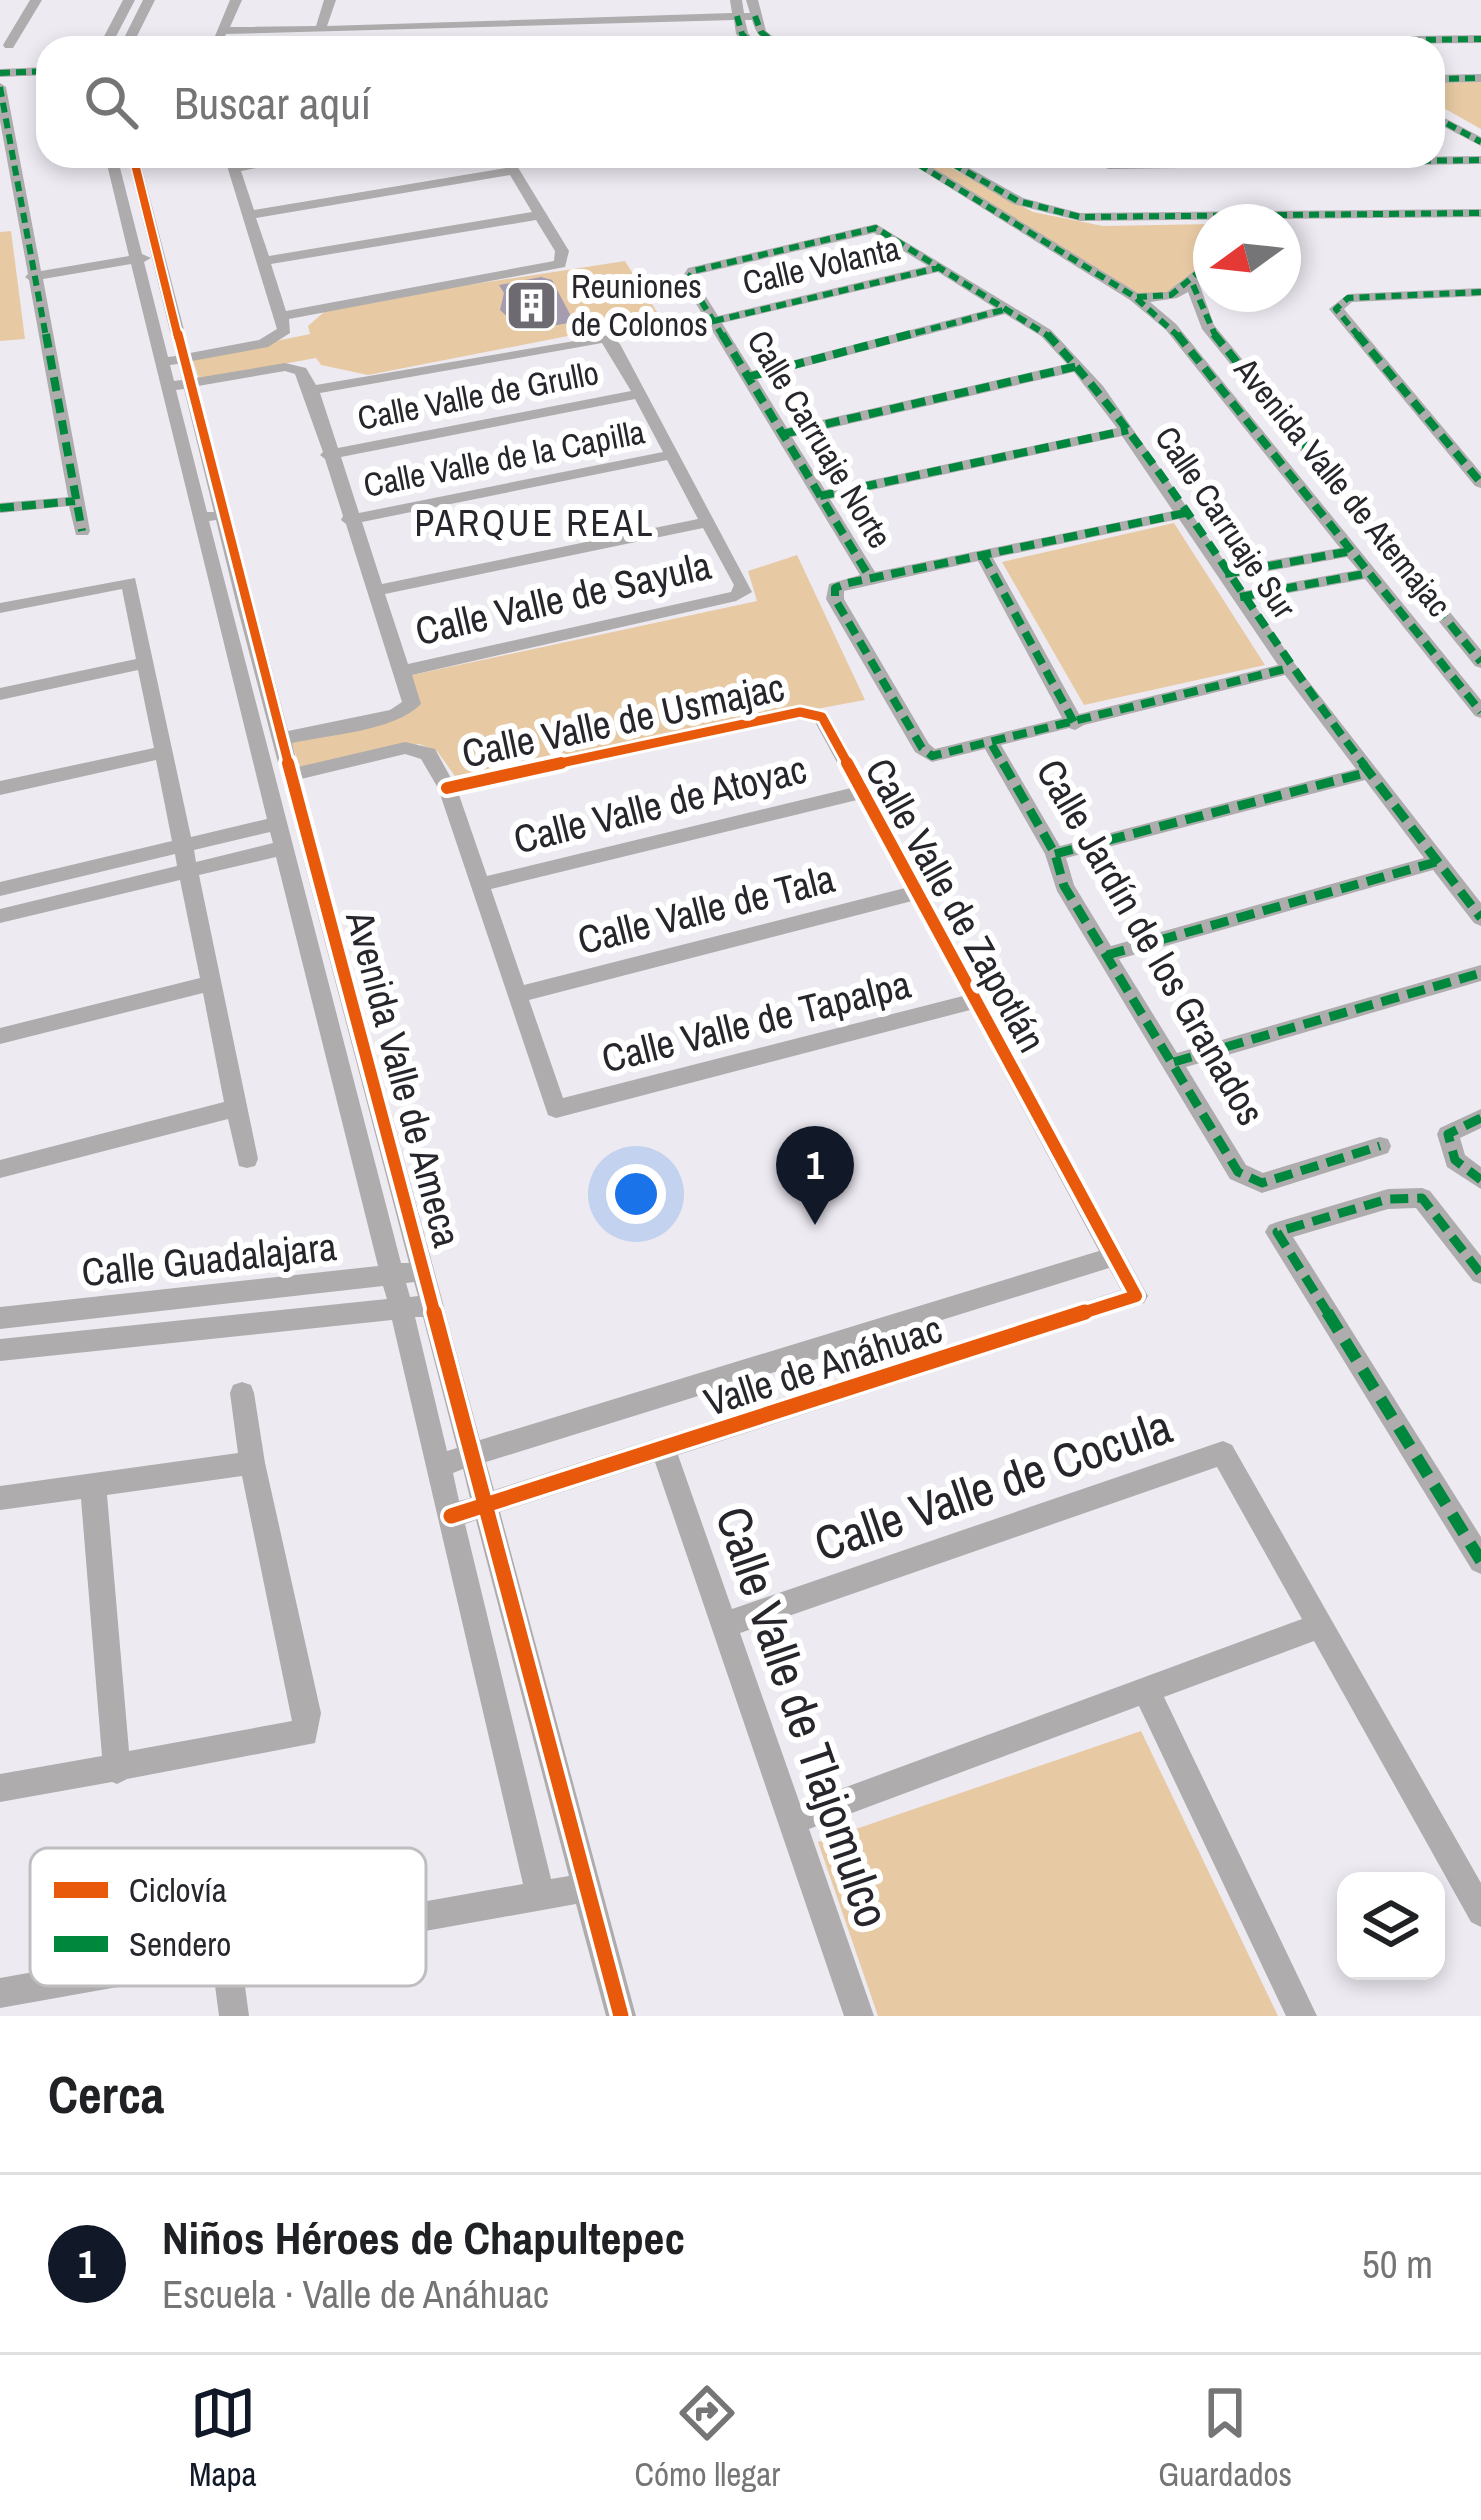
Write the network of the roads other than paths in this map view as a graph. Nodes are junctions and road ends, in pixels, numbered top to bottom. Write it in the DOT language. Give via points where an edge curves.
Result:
graph roads {
  1 [pos="36,0"];
  2 [pos="129,0"];
  3 [pos="149,0"];
  4 [pos="236,0"];
  5 [pos="330,0"];
  6 [pos="603,0"];
  7 [pos="672,0"];
  8 [pos="736,0"];
  9 [pos="752,0"];
  10 [pos="737,16"];
  11 [pos="755,16"];
  12 [pos="602,17"];
  13 [pos="674,17"];
  14 [pos="320,30"];
  15 [pos="223,31"];
  16 [pos="110,36"];
  17 [pos="131,36"];
  18 [pos="220,36"];
  19 [pos="744,36"];
  20 [pos="766,36"];
  21 [pos="8,38"];
  22 [pos="1481,38"];
  23 [pos="1445,39"];
  24 [pos="36,72"];
  25 [pos="0,73"];
  26 [pos="1481,78"];
  27 [pos="1445,79"];
  28 [pos="0,87"];
  29 [pos="3,114"];
  30 [pos="1445,122"];
  31 [pos="1481,142"];
  32 [pos="1445,160"];
  33 [pos="1481,160"];
  34 [pos="114,168"];
  35 [pos="136,168"];
  36 [pos="234,168"];
  37 [pos="512,168"];
  38 [pos="925,168"];
  39 [pos="960,168"];
  40 [pos="513,171"];
  41 [pos="1481,213"];
  42 [pos="249,214"];
  43 [pos="540,215"];
  44 [pos="1432,220"];
  45 [pos="1481,226"];
  46 [pos="1301,230"];
  47 [pos="154,250"];
  48 [pos="133,253"];
  49 [pos="265,261"];
  50 [pos="943,267"];
  51 [pos="31,270"];
  52 [pos="693,271"];
  53 [pos="1193,285"];
  54 [pos="1474,292"];
  55 [pos="1136,297"];
  56 [pos="1007,309"];
  57 [pos="1199,312"];
  58 [pos="1481,313"];
  59 [pos="282,316"];
  60 [pos="714,321"];
  61 [pos="183,359"];
  62 [pos="161,363"];
  63 [pos="1239,363"];
  64 [pos="1078,366"];
  65 [pos="1205,368"];
  66 [pos="748,377"];
  67 [pos="190,383"];
  68 [pos="166,387"];
  69 [pos="311,390"];
  70 [pos="640,394"];
  71 [pos="1128,430"];
  72 [pos="783,434"];
  73 [pos="328,455"];
  74 [pos="670,455"];
  75 [pos="1481,483"];
  76 [pos="820,496"];
  77 [pos="75,500"];
  78 [pos="0,508"];
  79 [pos="1185,513"];
  80 [pos="212,516"];
  81 [pos="350,520"];
  82 [pos="707,522"];
  83 [pos="82,531"];
  84 [pos="1351,550"];
  85 [pos="983,555"];
  86 [pos="1299,560"];
  87 [pos="1369,573"];
  88 [pos="1225,574"];
  89 [pos="870,578"];
  90 [pos="1317,583"];
  91 [pos="373,591"];
  92 [pos="1240,597"];
  93 [pos="0,608"];
  94 [pos="1481,662"];
  95 [pos="145,663"];
  96 [pos="1289,668"];
  97 [pos="400,672"];
  98 [pos="0,694"];
  99 [pos="1480,709"];
  100 [pos="811,712"];
  101 [pos="1075,724"];
  102 [pos="282,740"];
  103 [pos="992,745"];
  104 [pos="164,752"];
  105 [pos="1365,773"];
  106 [pos="291,775"];
  107 [pos="0,788"];
  108 [pos="447,788"];
  109 [pos="859,793"];
  110 [pos="277,823"];
  111 [pos="183,846"];
  112 [pos="284,848"];
  113 [pos="1054,854"];
  114 [pos="1436,862"];
  115 [pos="188,871"];
  116 [pos="478,885"];
  117 [pos="0,889"];
  118 [pos="914,893"];
  119 [pos="0,916"];
  120 [pos="1481,918"];
  121 [pos="1107,955"];
  122 [pos="1481,973"];
  123 [pos="211,983"];
  124 [pos="516,995"];
  125 [pos="974,1001"];
  126 [pos="0,1036"];
  127 [pos="1174,1062"];
  128 [pos="237,1108"];
  129 [pos="1481,1118"];
  130 [pos="1380,1146"];
  131 [pos="247,1159"];
  132 [pos="0,1169"];
  133 [pos="1481,1180"];
  134 [pos="1115,1256"];
  135 [pos="425,1271"];
  136 [pos="1481,1274"];
  137 [pos="392,1275"];
  138 [pos="136,1303"];
  139 [pos="434,1305"];
  140 [pos="401,1309"];
  141 [pos="0,1318"];
  142 [pos="133,1336"];
  143 [pos="0,1350"];
  144 [pos="242,1393"];
  145 [pos="662,1448"];
  146 [pos="472,1455"];
  147 [pos="252,1463"];
  148 [pos="439,1465"];
  149 [pos="93,1485"];
  150 [pos="0,1498"];
  151 [pos="485,1505"];
  152 [pos="451,1516"];
  153 [pos="1481,1561"];
  154 [pos="724,1625"];
  155 [pos="1319,1626"];
  156 [pos="1146,1690"];
  157 [pos="117,1770"];
  158 [pos="0,1788"];
  159 [pos="792,1821"];
  160 [pos="587,1887"];
  161 [pos="540,1895"];
  162 [pos="1481,1912"];
  163 [pos="426,1915"];
  164 [pos="40,1986"];
  165 [pos="230,1986"];
  166 [pos="0,1994"];
  167 [pos="234,2016"];
  168 [pos="620,2016"];
  169 [pos="859,2016"];
  170 [pos="1302,2016"];
  1 -- 21 [label="street"];
  2 -- 16 [label="street"];
  3 -- 17 [label="street"];
  4 -- 15 [label="street"];
  5 -- 14 [label="street"];
  6 -- 12 [label="street"];
  7 -- 13 [label="street"];
  8 -- 10 [label="street"];
  9 -- 11 [label="street"];
  10 -- 11 [label="street"];
  10 -- 13 [label="street"];
  10 -- 19 [label="street"];
  11 -- 20 [label="street"];
  12 -- 13 [label="street"];
  12 -- 14 [label="street"];
  14 -- 15 [label="street"];
  15 -- 18 [label="street"];
  22 -- 23 [label="street"];
  24 -- 25 [label="street"];
  26 -- 27 [label="street"];
  28 -- 29 [label="street"];
  29 -- 51 [label="street"];
  30 -- 31 [label="street"];
  32 -- 33 [label="street"];
  34 -- 48 [label="street, Avenida Valle de Ameca"];
  35 -- 47 [label="street, Avenida Valle de Ameca"];
  36 -- 42 [label="street"];
  37 -- 40 [label="street"];
  38 -- 55 [label="street, Avenida Valle de Atemajac"];
  39 -- 44 [label="street" via="1048,211 1117,219"];
  40 -- 42 [label="street"];
  40 -- 43 [label="street"];
  41 -- 44 [label="street"];
  42 -- 49 [label="street"];
  43 -- 49 [label="street"];
  43 -- 59 [label="street" via="564,258 551,267"];
  44 -- 45 [label="street"];
  44 -- 46 [label="street"];
  47 -- 48 [label="street"];
  47 -- 61 [label="street, Avenida Valle de Ameca"];
  48 -- 51 [label="street"];
  48 -- 62 [label="street, Avenida Valle de Ameca"];
  49 -- 59 [label="street"];
  50 -- 52 [label="street, Calle Carruaje Sur" via="887,231 863,230"];
  50 -- 56 [label="street, Calle Carruaje Sur"];
  50 -- 60 [label="street, Calle Volanta"];
  51 -- 77 [label="street"];
  52 -- 60 [label="street, Calle Carruaje Norte" via="688,279"];
  53 -- 55 [label="street" via="1174,298"];
  54 -- 58 [label="street"];
  54 -- 75 [label="street" via="1348,298 1336,309"];
  55 -- 65 [label="street, Avenida Valle de Atemajac"];
  56 -- 64 [label="street, Calle Carruaje Sur"];
  56 -- 66 [label="street"];
  57 -- 63 [label="street, Avenida Valle de Atemajac"];
  59 -- 61 [label="street" via="286,330 263,344"];
  60 -- 66 [label="street, Calle Carruaje Norte"];
  61 -- 62 [label="street"];
  61 -- 67 [label="street, Avenida Valle de Ameca"];
  62 -- 68 [label="street, Avenida Valle de Ameca"];
  63 -- 65 [label="street"];
  63 -- 94 [label="street, Avenida Valle de Atemajac"];
  64 -- 71 [label="street, Calle Carruaje Sur"];
  64 -- 72 [label="street"];
  65 -- 84 [label="street, Avenida Valle de Atemajac"];
  66 -- 72 [label="street, Calle Carruaje Norte"];
  67 -- 68 [label="street"];
  67 -- 69 [label="street" via="285,367 301,371"];
  67 -- 80 [label="street, Avenida Valle de Ameca"];
  68 -- 80 [label="street, Avenida Valle de Ameca"];
  69 -- 70 [label="street" via="590,340 613,344"];
  69 -- 73 [label="street"];
  70 -- 73 [label="street, Calle Valle de Grullo"];
  70 -- 74 [label="street"];
  71 -- 76 [label="street"];
  71 -- 79 [label="street, Calle Carruaje Sur"];
  72 -- 76 [label="street, Calle Carruaje Norte"];
  73 -- 81 [label="street"];
  74 -- 81 [label="street, Calle Valle de la Capilla"];
  74 -- 82 [label="street"];
  76 -- 89 [label="street, Calle Carruaje Norte"];
  77 -- 78 [label="street"];
  77 -- 83 [label="street"];
  79 -- 85 [label="street"];
  79 -- 88 [label="street, Calle Carruaje Sur"];
  80 -- 102 [label="street, Avenida Valle de Ameca"];
  80 -- 110 [label="street"];
  81 -- 91 [label="street"];
  82 -- 91 [label="street"];
  82 -- 97 [label="street, Calle Valle de Sayula" via="743,592"];
  84 -- 86 [label="street"];
  84 -- 87 [label="street, Avenida Valle de Atemajac"];
  85 -- 89 [label="street"];
  85 -- 101 [label="street"];
  86 -- 88 [label="street"];
  86 -- 90 [label="street"];
  87 -- 90 [label="street"];
  87 -- 99 [label="street, Avenida Valle de Atemajac"];
  88 -- 92 [label="street, Calle Carruaje Sur"];
  89 -- 103 [label="street" via="835,588 835,599 922,748 932,756"];
  90 -- 92 [label="street"];
  91 -- 97 [label="street"];
  92 -- 96 [label="street, Calle Carruaje Sur"];
  93 -- 95 [label="street" via="129,582"];
  95 -- 98 [label="street"];
  95 -- 104 [label="street"];
  96 -- 101 [label="street"];
  96 -- 105 [label="street, Calle Carruaje Sur"];
  97 -- 102 [label="street, Calle Valle de Sayula" via="412,704 407,710"];
  100 -- 108 [label="street, Calle Valle de Usmajac"];
  100 -- 109 [label="street, Calle Valle de Zapotlán" via="822,717"];
  101 -- 103 [label="street"];
  102 -- 106 [label="street, Avenida Valle de Ameca"];
  103 -- 113 [label="street, Calle Jardín de los Granados"];
  104 -- 107 [label="street"];
  104 -- 111 [label="street"];
  105 -- 113 [label="street"];
  105 -- 114 [label="street, Calle Carruaje Sur"];
  106 -- 108 [label="street" via="418,748"];
  106 -- 135 [label="street, Avenida Valle de Ameca"];
  108 -- 116 [label="street"];
  109 -- 116 [label="street, Calle Valle de Atoyac"];
  109 -- 118 [label="street, Calle Valle de Zapotlán"];
  110 -- 111 [label="street"];
  110 -- 112 [label="street"];
  111 -- 115 [label="street"];
  111 -- 117 [label="street"];
  112 -- 115 [label="street"];
  112 -- 137 [label="street"];
  113 -- 121 [label="street, Calle Jardín de los Granados" via="1064,886"];
  114 -- 120 [label="street, Calle Carruaje Sur"];
  114 -- 121 [label="street"];
  115 -- 119 [label="street"];
  115 -- 123 [label="street"];
  116 -- 124 [label="street"];
  118 -- 124 [label="street, Calle Valle de Tala"];
  118 -- 125 [label="street, Calle Valle de Zapotlán"];
  121 -- 127 [label="street, Calle Jardín de los Granados"];
  122 -- 127 [label="street"];
  123 -- 126 [label="street"];
  123 -- 128 [label="street"];
  124 -- 125 [label="street, Calle Valle de Tapalpa" via="556,1109"];
  125 -- 134 [label="street, Calle Valle de Zapotlán"];
  127 -- 130 [label="street, Calle Jardín de los Granados" via="1250,1180"];
  128 -- 131 [label="street"];
  128 -- 132 [label="street"];
  129 -- 133 [label="street" via="1448,1134 1454,1160"];
  134 -- 145 [label="street, Valle de Anáhuac" via="1136,1296"];
  134 -- 146 [label="street, Valle de Anáhuac"];
  135 -- 137 [label="street, Calle Guadalajara"];
  135 -- 139 [label="street, Avenida Valle de Ameca"];
  136 -- 153 [label="street" via="1423,1198 1388,1199 1277,1232"];
  137 -- 138 [label="street, Calle Guadalajara"];
  137 -- 140 [label="street"];
  138 -- 141 [label="street, Calle Guadalajara"];
  138 -- 142 [label="street" via="114,1318"];
  139 -- 140 [label="street, Calle Guadalajara"];
  139 -- 146 [label="street, Avenida Valle de Ameca"];
  140 -- 142 [label="street, Calle Guadalajara"];
  140 -- 148 [label="street"];
  142 -- 143 [label="street, Calle Guadalajara"];
  144 -- 147 [label="street"];
  145 -- 151 [label="street, Valle de Anáhuac"];
  145 -- 154 [label="street, Calle Valle de Tlajomulco"];
  146 -- 148 [label="street, Valle de Anáhuac"];
  146 -- 151 [label="street, Avenida Valle de Ameca"];
  147 -- 149 [label="street"];
  147 -- 157 [label="street" via="308,1713 305,1733"];
  148 -- 152 [label="street"];
  149 -- 150 [label="street"];
  149 -- 157 [label="street"];
  151 -- 152 [label="street, Valle de Anáhuac"];
  151 -- 160 [label="street, Avenida Valle de Ameca"];
  152 -- 161 [label="street"];
  154 -- 155 [label="street, Calle Valle de Cocula" via="1223,1453"];
  154 -- 159 [label="street, Calle Valle de Tlajomulco"];
  155 -- 156 [label="street"];
  155 -- 162 [label="street"];
  156 -- 159 [label="street"];
  156 -- 170 [label="street"];
  157 -- 158 [label="street"];
  159 -- 169 [label="street, Calle Valle de Tlajomulco"];
  160 -- 161 [label="street"];
  160 -- 168 [label="street, Avenida Valle de Ameca"];
  161 -- 163 [label="street"];
  164 -- 166 [label="street"];
  165 -- 167 [label="street"];
}
